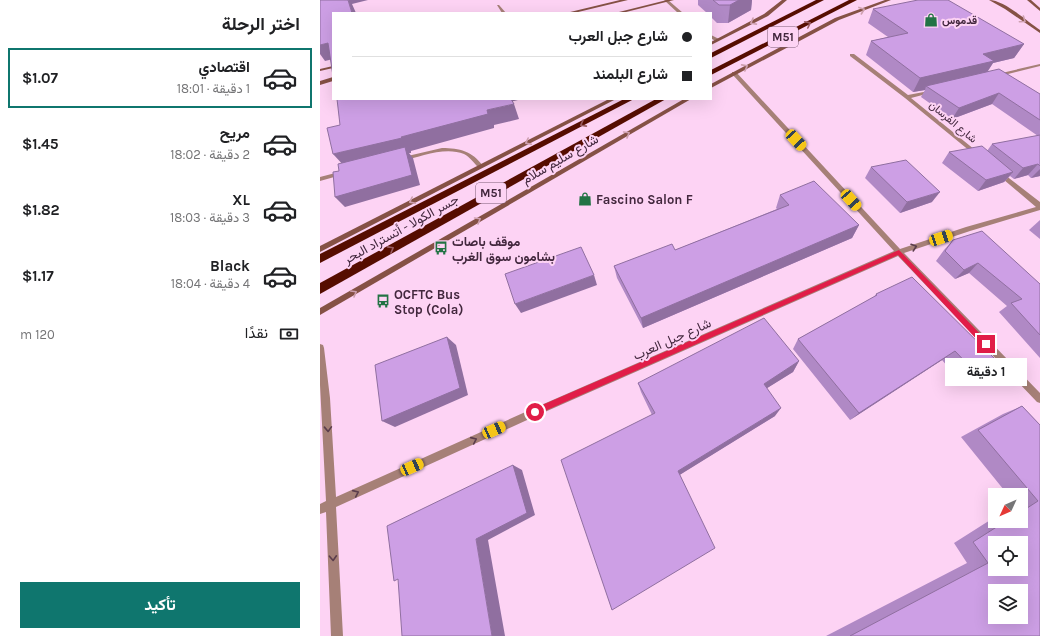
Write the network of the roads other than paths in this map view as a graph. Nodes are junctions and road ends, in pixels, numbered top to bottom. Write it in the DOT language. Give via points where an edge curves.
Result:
graph roads {
  1 [pos="626,0"];
  2 [pos="668,0"];
  3 [pos="785,0"];
  4 [pos="821,0"];
  5 [pos="854,0"];
  6 [pos="890,0"];
  7 [pos="991,0"];
  8 [pos="1029,0"];
  9 [pos="498,6"];
  10 [pos="1040,10"];
  11 [pos="503,12"];
  12 [pos="572,12"];
  13 [pos="621,12"];
  14 [pos="680,12"];
  15 [pos="1040,32"];
  16 [pos="712,37"];
  17 [pos="717,40"];
  18 [pos="712,43"];
  19 [pos="852,54"];
  20 [pos="712,55"];
  21 [pos="1040,65"];
  22 [pos="332,67"];
  23 [pos="320,70"];
  24 [pos="712,72"];
  25 [pos="734,73"];
  26 [pos="988,77"];
  27 [pos="332,80"];
  28 [pos="320,82"];
  29 [pos="712,85"];
  30 [pos="937,90"];
  31 [pos="907,97"];
  32 [pos="610,100"];
  33 [pos="628,100"];
  34 [pos="660,100"];
  35 [pos="686,100"];
  36 [pos="397,160"];
  37 [pos="986,162"];
  38 [pos="480,166"];
  39 [pos="992,167"];
  40 [pos="348,172"];
  41 [pos="320,179"];
  42 [pos="1040,207"];
  43 [pos="320,249"];
  44 [pos="899,252"];
  45 [pos="320,260"];
  46 [pos="320,289"];
  47 [pos="320,312"];
  48 [pos="320,348"];
  49 [pos="1040,399"];
  50 [pos="330,504"];
  51 [pos="320,509"];
  52 [pos="337,636"];
  1 -- 12 [label="main road"];
  2 -- 13 [label="main road"];
  2 -- 14 [label="street"];
  3 -- 17 [label="main road, one-way" via="766,15"];
  4 -- 20 [label="highway, M51"];
  24 -- 5 [label="highway, M51, one-way"];
  25 -- 6 [label="main road, one-way" via="837,19"];
  7 -- 15 [label="main road, one-way"];
  8 -- 10 [label="main road"];
  9 -- 11 [label="street"];
  16 -- 17 [label="street"];
  17 -- 18 [label="main road"];
  19 -- 31 [label="street, شارع الفرسان"];
  21 -- 26 [label="street"];
  22 -- 23 [label="main road"];
  25 -- 29 [label="main road"];
  25 -- 44 [label="street"];
  27 -- 28 [label="main road"];
  30 -- 31 [label="street"];
  31 -- 37 [label="street, شارع الفرسان"];
  32 -- 38 [label="main road, one-way"];
  33 -- 45 [label="highway, جسر الكولا - أتستراد البحر / M51, one-way"];
  46 -- 34 [label="highway, جسر الكولا - أتستراد البحر / M51, one-way"];
  47 -- 35 [label="main road, شارع سليم سلام, one-way"];
  36 -- 38 [label="street" via="456,151 471,156"];
  38 -- 43 [label="main road, one-way"];
  39 -- 42 [label="street"];
  40 -- 41 [label="street"];
  44 -- 42 [label="street, شارع جبل العرب, one-way"];
  44 -- 49 [label="street"];
  50 -- 44 [label="street, شارع جبل العرب, one-way"];
  48 -- 50 [label="street, one-way" via="326,398"];
  50 -- 51 [label="street, شارع جبل العرب"];
  50 -- 52 [label="street, one-way"];
}
